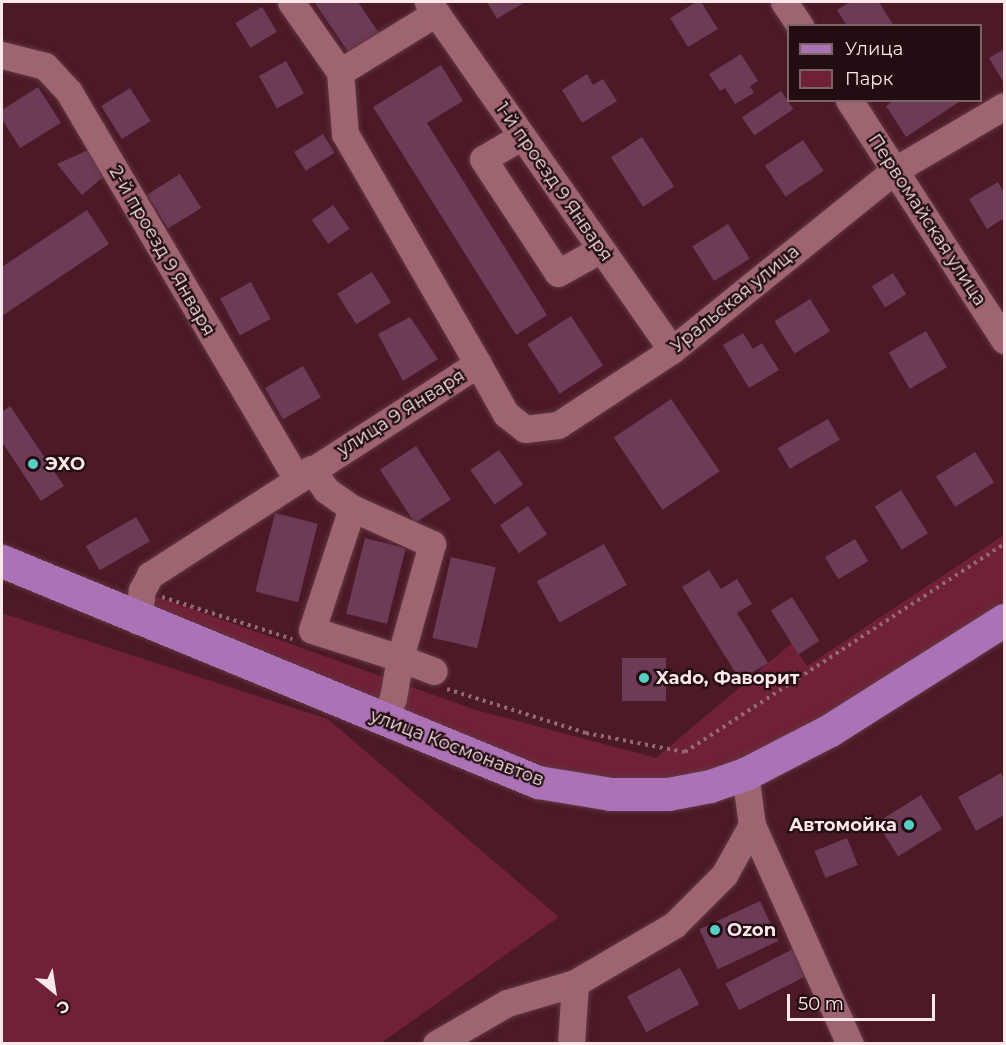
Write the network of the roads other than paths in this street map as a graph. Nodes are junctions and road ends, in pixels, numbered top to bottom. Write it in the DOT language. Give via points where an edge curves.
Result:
graph roads {
  1 [pos="291,2"];
  2 [pos="784,2"];
  3 [pos="432,7"];
  4 [pos="799,24"];
  5 [pos="2,55"];
  6 [pos="340,72"];
  7 [pos="850,102"];
  8 [pos="1005,106"];
  9 [pos="522,136"];
  10 [pos="895,170"];
  11 [pos="601,249"];
  12 [pos="1003,335"];
  13 [pos="672,350"];
  14 [pos="478,364"];
  15 [pos="303,474"];
  16 [pos="352,508"];
  17 [pos="2,561"];
  18 [pos="140,605"];
  19 [pos="1005,620"];
  20 [pos="400,658"];
  21 [pos="438,679"];
  22 [pos="383,720"];
  23 [pos="745,774"];
  24 [pos="752,825"];
  25 [pos="574,983"];
  26 [pos="436,1044"];
  27 [pos="572,1044"];
  28 [pos="850,1044"];
  1 -- 6 [label="street"];
  2 -- 4 [label="street"];
  3 -- 6 [label="street"];
  3 -- 9 [label="street, 1-й проезд 9 Января"];
  5 -- 15 [label="street, 2-й проезд 9 Января" via="45,66 69,92"];
  6 -- 14 [label="street, улица 9 Января" via="345,134"];
  7 -- 10 [label="street, Первомайская улица"];
  8 -- 10 [label="street, Уральская улица"];
  9 -- 11 [label="street, 1-й проезд 9 Января"];
  9 -- 11 [label="street" via="483,159 558,273"];
  10 -- 12 [label="street, Первомайская улица"];
  10 -- 13 [label="street, Уральская улица"];
  11 -- 13 [label="street, 1-й проезд 9 Января"];
  13 -- 14 [label="street, Уральская улица" via="558,425 525,429 506,414"];
  14 -- 15 [label="street, улица 9 Января"];
  15 -- 16 [label="street, 2-й проезд 9 Января"];
  15 -- 18 [label="street, улица 9 Января" via="150,575"];
  16 -- 20 [label="street, 2-й проезд 9 Января" via="432,544"];
  16 -- 20 [label="street" via="312,630"];
  17 -- 18 [label="main road, улица Космонавтов"];
  18 -- 22 [label="main road, улица Космонавтов"];
  19 -- 23 [label="main road, улица Космонавтов" via="830,730"];
  20 -- 21 [label="street"];
  20 -- 22 [label="street" via="393,698"];
  22 -- 23 [label="main road, улица Космонавтов" via="538,782 611,794 668,794"];
  23 -- 24 [label="street"];
  24 -- 25 [label="street" via="724,875 674,925"];
  24 -- 28 [label="street"];
  25 -- 26 [label="street" via="507,1003"];
  25 -- 27 [label="street"];
}
